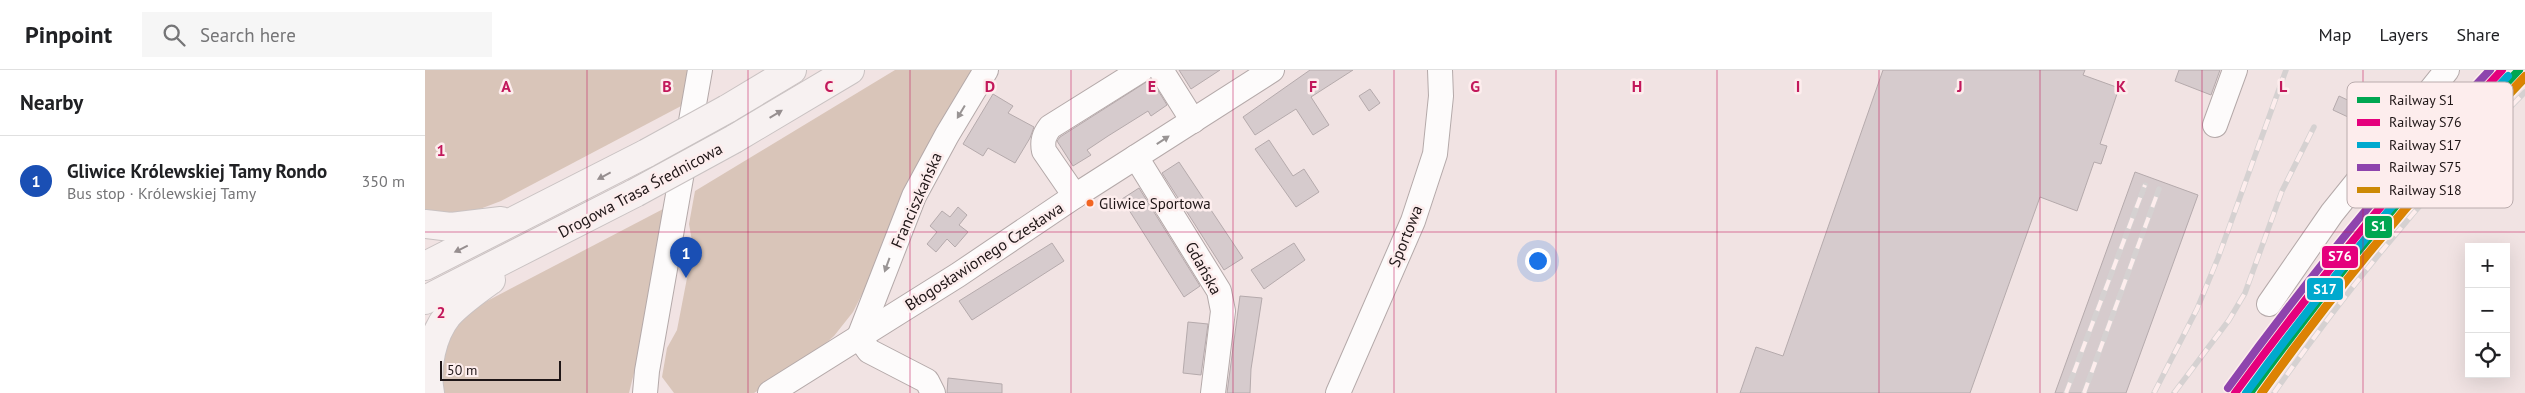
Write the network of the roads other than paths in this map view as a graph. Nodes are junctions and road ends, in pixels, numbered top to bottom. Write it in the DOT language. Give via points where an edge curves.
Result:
graph roads {
  1 [pos="699,70"];
  2 [pos="792,70"];
  3 [pos="850,70"];
  4 [pos="987,70"];
  5 [pos="1141,70"];
  6 [pos="1161,70"];
  7 [pos="1272,70"];
  8 [pos="1441,70"];
  9 [pos="2235,70"];
  10 [pos="2447,70"];
  11 [pos="2437,82"];
  12 [pos="1193,120"];
  13 [pos="2215,125"];
  14 [pos="1136,157"];
  15 [pos="2347,194"];
  16 [pos="1075,196"];
  17 [pos="520,219"];
  18 [pos="425,224"];
  19 [pos="547,240"];
  20 [pos="425,266"];
  21 [pos="425,300"];
  22 [pos="2269,304"];
  23 [pos="859,337"];
  24 [pos="646,382"];
  25 [pos="430,393"];
  26 [pos="639,393"];
  27 [pos="654,393"];
  28 [pos="770,393"];
  29 [pos="933,393"];
  30 [pos="1213,393"];
  31 [pos="1338,393"];
  1 -- 24 [label="street"];
  2 -- 17 [label="main road, Drogowa Trasa Średnicowa, one-way, bridge" via="647,153"];
  19 -- 3 [label="main road, Drogowa Trasa Średnicowa, one-way, bridge" via="734,139"];
  4 -- 23 [label="street, Franciszkańska, one-way" via="914,196"];
  5 -- 16 [label="street" via="1045,133 1044,151"];
  6 -- 12 [label="street"];
  7 -- 12 [label="street, Błogosławionego Czesława"];
  8 -- 31 [label="street, Sportowa" via="1435,154 1413,221"];
  9 -- 13 [label="street"];
  10 -- 11 [label="street"];
  14 -- 12 [label="street, Błogosławionego Czesława, one-way"];
  14 -- 16 [label="street, Błogosławionego Czesława"];
  14 -- 30 [label="street, Gdańska" via="1219,291 1223,311"];
  15 -- 22 [label="street"];
  16 -- 23 [label="street, Błogosławionego Czesława"];
  17 -- 18 [label="main road" via="451,226"];
  17 -- 20 [label="main road, Drogowa Trasa Średnicowa, one-way"];
  19 -- 21 [label="main road, Drogowa Trasa Średnicowa"];
  19 -- 25 [label="main road" via="448,315 433,338 428,363"];
  23 -- 28 [label="street, Błogosławionego Czesława"];
  23 -- 29 [label="street" via="869,351 927,381"];
  24 -- 26 [label="street"];
  24 -- 27 [label="street"];
}
